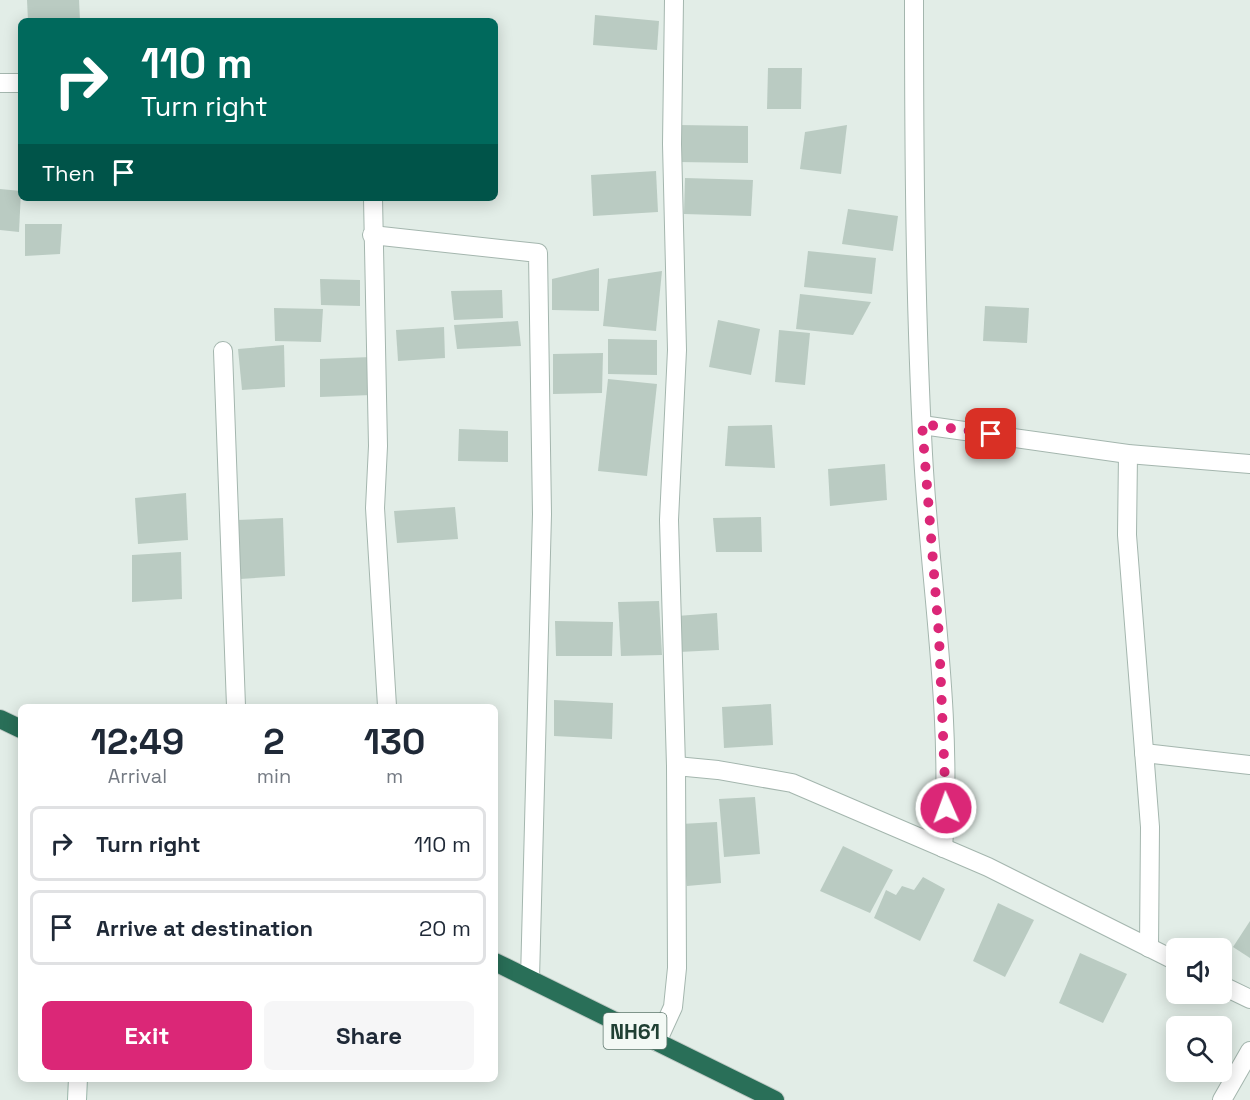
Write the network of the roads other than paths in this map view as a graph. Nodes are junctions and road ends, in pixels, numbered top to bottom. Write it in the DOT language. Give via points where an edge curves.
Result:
graph roads {
  1 [pos="674,0"];
  2 [pos="914,0"];
  3 [pos="0,83"];
  4 [pos="18,83"];
  5 [pos="373,201"];
  6 [pos="372,235"];
  7 [pos="223,351"];
  8 [pos="922,424"];
  9 [pos="1128,454"];
  10 [pos="1250,464"];
  11 [pos="236,704"];
  12 [pos="387,704"];
  13 [pos="0,719"];
  14 [pos="18,728"];
  15 [pos="1144,753"];
  16 [pos="1250,765"];
  17 [pos="676,766"];
  18 [pos="943,848"];
  19 [pos="1149,948"];
  20 [pos="1166,956"];
  21 [pos="498,964"];
  22 [pos="530,980"];
  23 [pos="1232,990"];
  24 [pos="1250,999"];
  25 [pos="657,1042"];
  26 [pos="1250,1051"];
  27 [pos="78,1082"];
  28 [pos="77,1100"];
  29 [pos="775,1100"];
  30 [pos="1222,1100"];
  1 -- 17 [label="street" via="672,144 677,350 669,520"];
  2 -- 8 [label="street"];
  3 -- 4 [label="street"];
  5 -- 6 [label="street"];
  6 -- 12 [label="street" via="378,446 375,508"];
  6 -- 22 [label="street" via="538,253 542,514"];
  7 -- 11 [label="street"];
  8 -- 9 [label="street"];
  8 -- 18 [label="street" via="941,671 946,808"];
  9 -- 10 [label="street"];
  9 -- 15 [label="street" via="1126,535"];
  13 -- 14 [label="highway"];
  15 -- 16 [label="street"];
  15 -- 19 [label="street" via="1150,827"];
  17 -- 18 [label="street" via="792,783"];
  17 -- 25 [label="street" via="677,968 673,1007"];
  18 -- 19 [label="street"];
  19 -- 20 [label="street"];
  21 -- 22 [label="highway, NH61"];
  22 -- 25 [label="highway, NH61"];
  23 -- 24 [label="street"];
  25 -- 29 [label="highway, NH61"];
  26 -- 30 [label="street"];
  27 -- 28 [label="street"];
}
